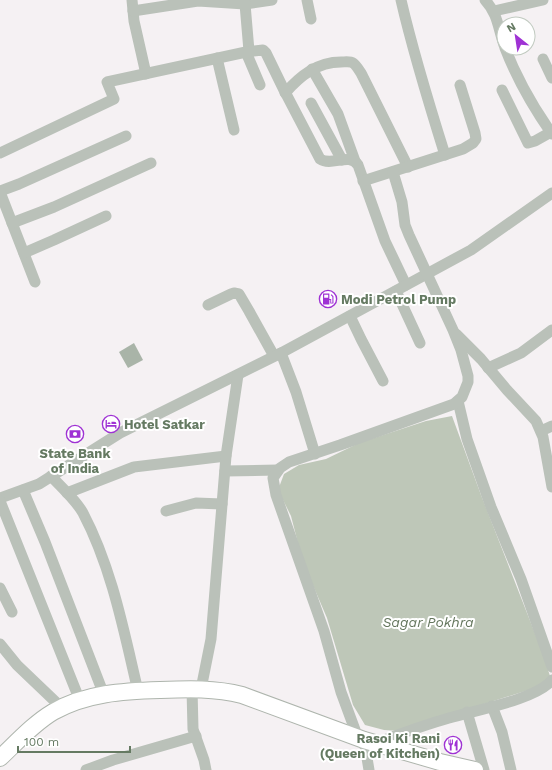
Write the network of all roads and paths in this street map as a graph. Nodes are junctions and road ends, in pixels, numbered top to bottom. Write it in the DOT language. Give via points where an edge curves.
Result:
graph roads {
  1 [pos="272,0"];
  2 [pos="307,0"];
  3 [pos="401,0"];
  4 [pos="485,0"];
  5 [pos="543,0"];
  6 [pos="245,4"];
  7 [pos="132,6"];
  8 [pos="494,11"];
  9 [pos="311,19"];
  10 [pos="496,19"];
  11 [pos="247,52"];
  12 [pos="508,56"];
  13 [pos="216,58"];
  14 [pos="543,59"];
  15 [pos="312,69"];
  16 [pos="146,74"];
  17 [pos="552,78"];
  18 [pos="260,85"];
  19 [pos="460,85"];
  20 [pos="283,90"];
  21 [pos="502,90"];
  22 [pos="311,103"];
  23 [pos="234,130"];
  24 [pos="552,133"];
  25 [pos="126,136"];
  26 [pos="0,153"];
  27 [pos="446,155"];
  28 [pos="342,160"];
  29 [pos="355,161"];
  30 [pos="150,163"];
  31 [pos="408,168"];
  32 [pos="393,172"];
  33 [pos="363,181"];
  34 [pos="0,192"];
  35 [pos="552,193"];
  36 [pos="106,216"];
  37 [pos="12,223"];
  38 [pos="24,253"];
  39 [pos="426,274"];
  40 [pos="35,282"];
  41 [pos="406,285"];
  42 [pos="396,291"];
  43 [pos="208,305"];
  44 [pos="350,316"];
  45 [pos="453,330"];
  46 [pos="552,330"];
  47 [pos="420,343"];
  48 [pos="278,355"];
  49 [pos="488,368"];
  50 [pos="238,374"];
  51 [pos="383,381"];
  52 [pos="458,401"];
  53 [pos="552,426"];
  54 [pos="541,431"];
  55 [pos="314,454"];
  56 [pos="226,456"];
  57 [pos="278,470"];
  58 [pos="225,471"];
  59 [pos="51,476"];
  60 [pos="552,488"];
  61 [pos="23,490"];
  62 [pos="67,493"];
  63 [pos="0,498"];
  64 [pos="0,501"];
  65 [pos="222,504"];
  66 [pos="166,512"];
  67 [pos="0,588"];
  68 [pos="12,612"];
  69 [pos="0,644"];
  70 [pos="4,655"];
  71 [pos="552,667"];
  72 [pos="552,680"];
  73 [pos="197,689"];
  74 [pos="138,691"];
  75 [pos="104,695"];
  76 [pos="80,701"];
  77 [pos="492,706"];
  78 [pos="62,708"];
  79 [pos="467,712"];
  80 [pos="196,736"];
  81 [pos="366,740"];
  82 [pos="0,758"];
  83 [pos="86,770"];
  84 [pos="206,770"];
  85 [pos="369,770"];
  86 [pos="475,770"];
  87 [pos="484,770"];
  88 [pos="511,770"];
  1 -- 6 [label="street"];
  2 -- 9 [label="street"];
  3 -- 27 [label="street"];
  4 -- 8 [label="street"];
  5 -- 8 [label="street"];
  6 -- 7 [label="street" via="198,1"];
  6 -- 11 [label="street"];
  7 -- 16 [label="street"];
  8 -- 10 [label="street"];
  11 -- 13 [label="street"];
  11 -- 18 [label="street"];
  11 -- 20 [label="street" via="263,50 266,53"];
  12 -- 24 [label="street" via="525,92"];
  13 -- 16 [label="street"];
  13 -- 23 [label="street"];
  14 -- 17 [label="street"];
  15 -- 20 [label="street"];
  15 -- 29 [label="street" via="338,114"];
  15 -- 31 [label="street" via="332,62 354,64 361,73"];
  16 -- 26 [label="street" via="107,82 114,99"];
  19 -- 27 [label="street" via="476,139 468,147"];
  20 -- 28 [label="street" via="320,160 329,163"];
  21 -- 24 [label="street" via="528,142"];
  22 -- 28 [label="street"];
  25 -- 34 [label="street"];
  27 -- 31 [label="street"];
  28 -- 29 [label="street"];
  29 -- 33 [label="street"];
  30 -- 37 [label="street" via="54,207"];
  31 -- 32 [label="street"];
  32 -- 33 [label="street"];
  32 -- 39 [label="street" via="402,202 405,225"];
  33 -- 41 [label="street" via="385,241"];
  34 -- 37 [label="street"];
  35 -- 39 [label="street" via="471,250"];
  36 -- 38 [label="street"];
  37 -- 38 [label="street"];
  38 -- 40 [label="street"];
  39 -- 41 [label="street"];
  39 -- 45 [label="street"];
  41 -- 42 [label="street"];
  42 -- 44 [label="street"];
  42 -- 47 [label="street"];
  43 -- 48 [label="street" via="231,294 239,294"];
  44 -- 48 [label="street"];
  44 -- 51 [label="street"];
  45 -- 49 [label="street"];
  45 -- 52 [label="street" via="468,376 466,388"];
  46 -- 49 [label="street" via="521,353"];
  48 -- 50 [label="street"];
  48 -- 55 [label="street" via="296,392"];
  49 -- 54 [label="street" via="536,421"];
  50 -- 56 [label="street"];
  50 -- 59 [label="street" via="120,433"];
  52 -- 55 [label="street"];
  52 -- 71 [label="street" via="467,439 491,507 521,579"];
  53 -- 54 [label="street"];
  54 -- 60 [label="street"];
  55 -- 57 [label="street" via="289,462"];
  56 -- 58 [label="street"];
  56 -- 62 [label="street" via="134,467"];
  57 -- 58 [label="street"];
  57 -- 81 [label="street" via="273,478 276,495 324,631 341,692"];
  58 -- 65 [label="street"];
  59 -- 61 [label="street"];
  59 -- 62 [label="street"];
  61 -- 63 [label="street"];
  61 -- 75 [label="street"];
  62 -- 74 [label="street" via="83,512 105,564"];
  64 -- 76 [label="street"];
  65 -- 66 [label="street" via="196,503"];
  65 -- 73 [label="street" via="211,639"];
  67 -- 68 [label="street"];
  69 -- 70 [label="street"];
  70 -- 78 [label="street"];
  72 -- 77 [label="street" via="541,690"];
  73 -- 74 [label="highway"];
  73 -- 80 [label="street" via="192,723"];
  73 -- 81 [label="highway" via="242,695"];
  74 -- 75 [label="highway"];
  75 -- 76 [label="highway"];
  76 -- 78 [label="highway"];
  77 -- 79 [label="street"];
  77 -- 88 [label="street" via="502,732"];
  78 -- 82 [label="highway" via="35,725"];
  79 -- 81 [label="street"];
  79 -- 87 [label="street"];
  80 -- 83 [label="street"];
  80 -- 84 [label="street"];
  81 -- 85 [label="street"];
  81 -- 86 [label="highway"];
}
